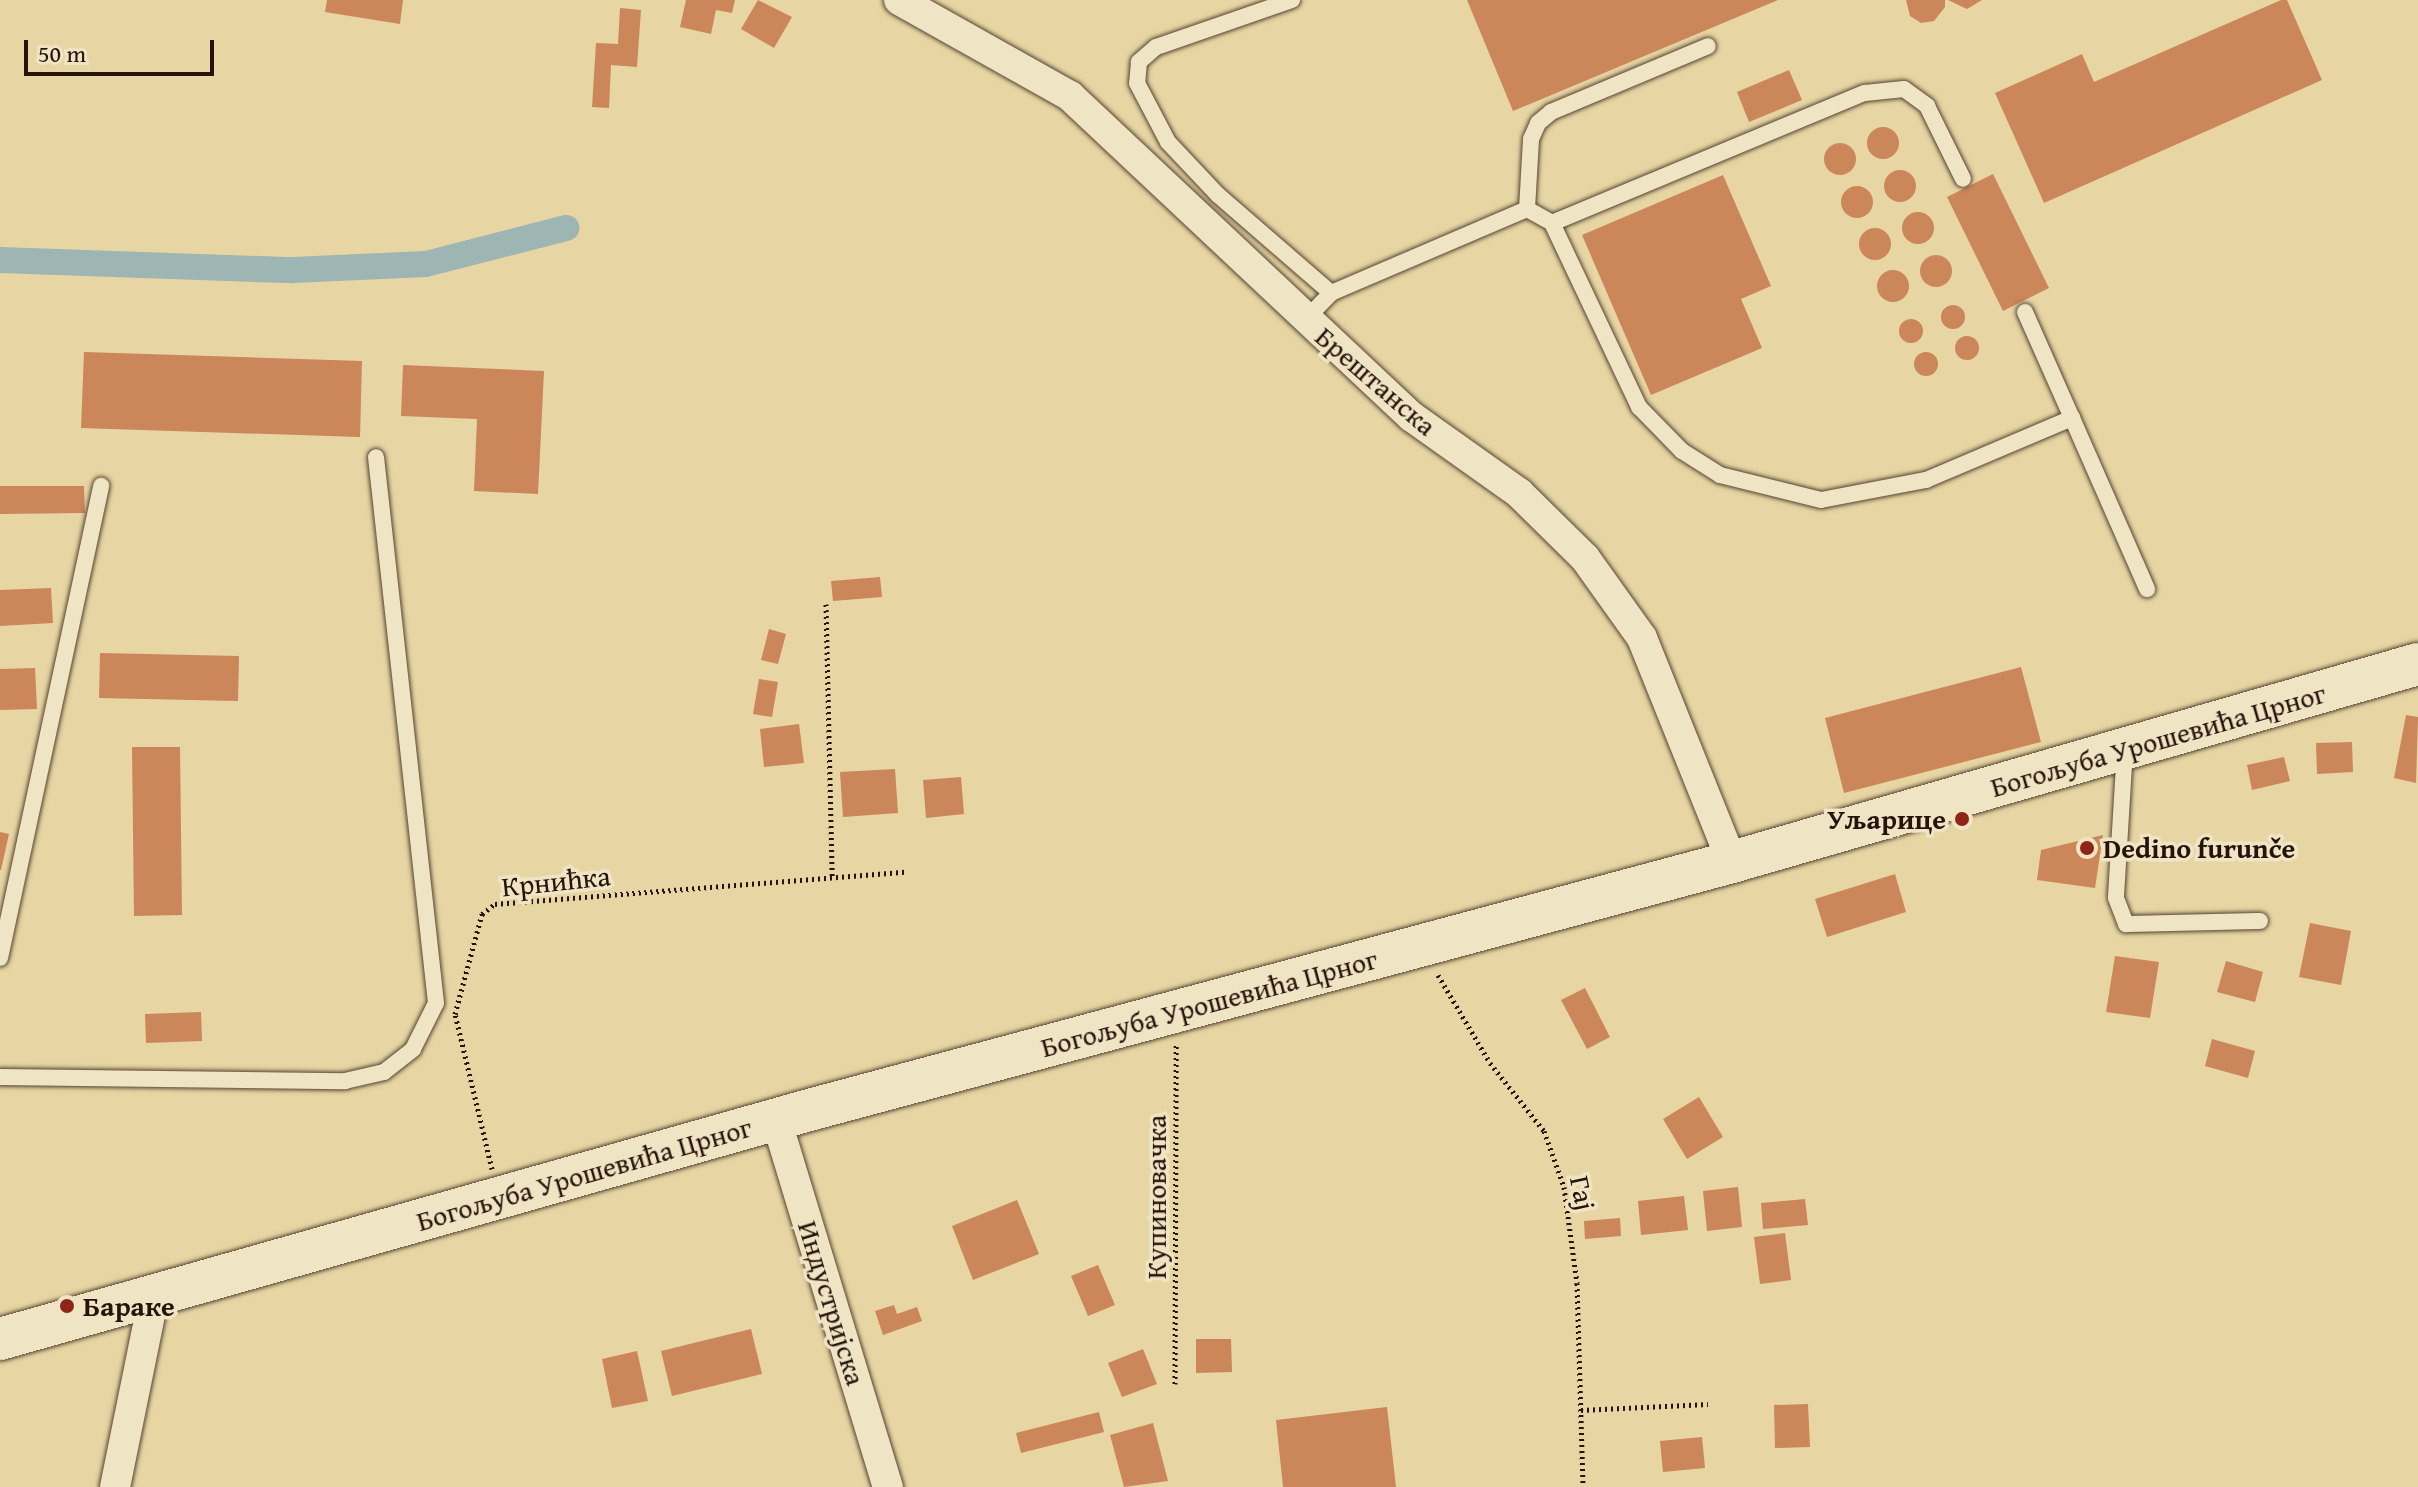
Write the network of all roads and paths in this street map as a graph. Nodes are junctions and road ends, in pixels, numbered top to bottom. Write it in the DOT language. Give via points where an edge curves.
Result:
graph roads {
  1 [pos="899,0"];
  2 [pos="1292,0"];
  3 [pos="1708,46"];
  4 [pos="1963,179"];
  5 [pos="1527,209"];
  6 [pos="1552,223"];
  7 [pos="1331,293"];
  8 [pos="2025,312"];
  9 [pos="1306,319"];
  10 [pos="2072,418"];
  11 [pos="376,457"];
  12 [pos="101,486"];
  13 [pos="2147,589"];
  14 [pos="826,604"];
  15 [pos="2418,664"];
  16 [pos="2125,749"];
  17 [pos="1732,862"];
  18 [pos="905,872"];
  19 [pos="832,878"];
  20 [pos="2260,921"];
  21 [pos="1421,947"];
  22 [pos="0,958"];
  23 [pos="1176,1011"];
  24 [pos="0,1077"];
  25 [pos="776,1119"];
  26 [pos="499,1197"];
  27 [pos="154,1296"];
  28 [pos="0,1339"];
  29 [pos="1175,1384"];
  30 [pos="1708,1404"];
  31 [pos="1581,1410"];
  32 [pos="115,1487"];
  33 [pos="888,1487"];
  34 [pos="1583,1487"];
  1 -- 9 [label="street, Брештанска" via="1070,96"];
  2 -- 7 [label="lane" via="1156,47 1139,62 1137,83 1168,142 1218,195"];
  3 -- 5 [label="lane" via="1551,112 1538,123 1531,139"];
  4 -- 6 [label="lane" via="1927,106 1904,89 1891,90 1865,93"];
  5 -- 6 [label="lane"];
  5 -- 7 [label="lane"];
  6 -- 10 [label="lane" via="1639,407 1682,451 1720,475 1821,500 1926,480"];
  7 -- 9 [label="lane"];
  8 -- 10 [label="lane"];
  9 -- 17 [label="street, Брештанска" via="1412,417 1519,493 1585,558 1642,638"];
  10 -- 13 [label="lane"];
  11 -- 24 [label="lane" via="436,1003 413,1049 384,1072 345,1081"];
  12 -- 22 [label="lane"];
  14 -- 19 [label="path"];
  15 -- 16 [label="street, Богољуба Урошевића Црног"];
  16 -- 17 [label="street, Богољуба Урошевића Црног"];
  16 -- 20 [label="lane" via="2116,898 2126,924"];
  17 -- 21 [label="street, Богољуба Урошевића Црног"];
  18 -- 19 [label="path, Крнићка"];
  19 -- 26 [label="path, Крнићка" via="495,904 482,914 455,1014"];
  21 -- 23 [label="street, Богољуба Урошевића Црног"];
  21 -- 31 [label="path, Гај" via="1490,1063 1544,1131 1564,1187 1577,1283"];
  23 -- 25 [label="street, Богољуба Урошевића Црног"];
  23 -- 29 [label="path, Купиновачка"];
  25 -- 26 [label="street, Богољуба Урошевића Црног"];
  25 -- 33 [label="street, Индустријска"];
  26 -- 27 [label="street, Богољуба Урошевића Црног"];
  27 -- 28 [label="street, Богољуба Урошевића Црног"];
  27 -- 32 [label="street"];
  30 -- 31 [label="path"];
  31 -- 34 [label="path, Гај"];
}
